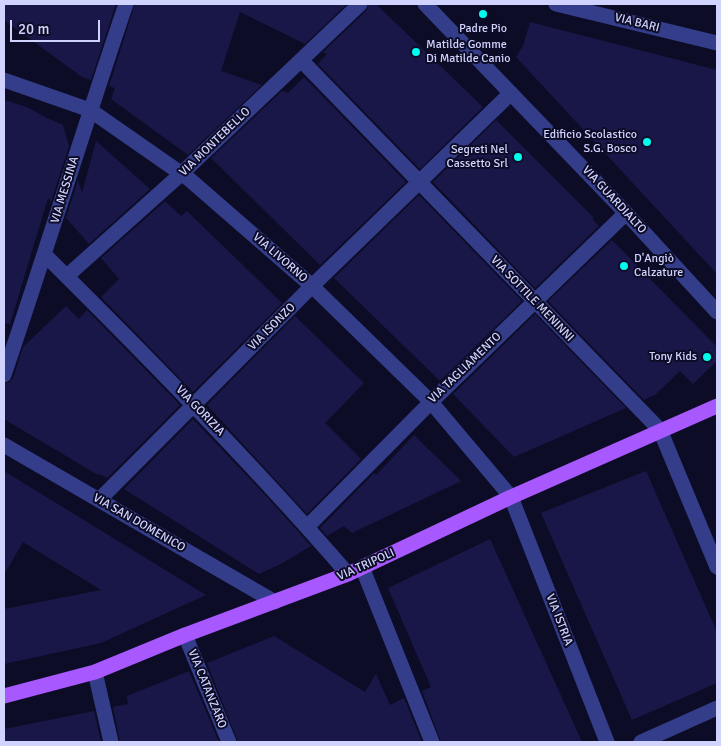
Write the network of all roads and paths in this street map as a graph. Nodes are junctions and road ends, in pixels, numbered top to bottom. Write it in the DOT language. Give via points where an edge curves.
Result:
graph roads {
  1 [pos="126,4"];
  2 [pos="360,4"];
  3 [pos="425,4"];
  4 [pos="556,4"];
  5 [pos="613,11"];
  6 [pos="717,43"];
  7 [pos="301,60"];
  8 [pos="4,80"];
  9 [pos="511,93"];
  10 [pos="90,110"];
  11 [pos="182,174"];
  12 [pos="418,183"];
  13 [pos="626,213"];
  14 [pos="45,255"];
  15 [pos="67,276"];
  16 [pos="312,286"];
  17 [pos="535,301"];
  18 [pos="717,312"];
  19 [pos="4,375"];
  20 [pos="431,402"];
  21 [pos="195,405"];
  22 [pos="717,406"];
  23 [pos="660,430"];
  24 [pos="4,445"];
  25 [pos="511,497"];
  26 [pos="99,500"];
  27 [pos="307,527"];
  28 [pos="717,567"];
  29 [pos="355,571"];
  30 [pos="275,602"];
  31 [pos="185,635"];
  32 [pos="95,672"];
  33 [pos="4,696"];
  34 [pos="717,708"];
  35 [pos="111,742"];
  36 [pos="229,742"];
  37 [pos="432,742"];
  38 [pos="607,742"];
  39 [pos="641,742"];
  1 -- 10 [label="street, VIA MESSINA"];
  2 -- 7 [label="street, VIA MONTEBELLO"];
  3 -- 9 [label="street, VIA GUARDIALTO"];
  4 -- 5 [label="street, VIA BARI"];
  5 -- 6 [label="street, VIA BARI"];
  7 -- 11 [label="street, VIA MONTEBELLO"];
  7 -- 12 [label="street, VIA SOTTILE MENINNI"];
  8 -- 10 [label="street, VIA LIVORNO"];
  9 -- 12 [label="street, VIA ISONZO"];
  9 -- 13 [label="street, VIA GUARDIALTO"];
  10 -- 11 [label="street, VIA LIVORNO"];
  10 -- 14 [label="street, VIA MESSINA"];
  11 -- 15 [label="street, VIA MONTEBELLO"];
  11 -- 16 [label="street, VIA LIVORNO"];
  12 -- 16 [label="street, VIA ISONZO"];
  12 -- 17 [label="street, VIA SOTTILE MENINNI"];
  13 -- 17 [label="street, VIA TAGLIAMENTO"];
  13 -- 18 [label="street, VIA GUARDIALTO"];
  14 -- 15 [label="street, VIA GORIZIA"];
  14 -- 19 [label="street, VIA MESSINA"];
  15 -- 21 [label="street, VIA GORIZIA"];
  16 -- 20 [label="street, VIA LIVORNO"];
  16 -- 21 [label="street, VIA ISONZO"];
  17 -- 20 [label="street, VIA TAGLIAMENTO"];
  17 -- 23 [label="street, VIA SOTTILE MENINNI"];
  20 -- 25 [label="street, VIA LIVORNO"];
  20 -- 27 [label="street, VIA TAGLIAMENTO"];
  21 -- 26 [label="street, VIA ISONZO"];
  21 -- 27 [label="street, VIA GORIZIA"];
  22 -- 23 [label="main road, VIA TRIPOLI"];
  23 -- 25 [label="main road, VIA TRIPOLI"];
  23 -- 28 [label="street, VIA SOTTILE MENINNI"];
  24 -- 26 [label="street, VIA SAN DOMENICO"];
  25 -- 29 [label="main road, VIA TRIPOLI"];
  25 -- 38 [label="street, VIA ISTRIA"];
  26 -- 30 [label="street, VIA SAN DOMENICO"];
  27 -- 29 [label="street, VIA GORIZIA"];
  29 -- 30 [label="main road, VIA TRIPOLI"];
  29 -- 37 [label="street, VIA GORIZIA"];
  30 -- 31 [label="main road, VIA TRIPOLI"];
  31 -- 32 [label="main road, VIA TRIPOLI"];
  31 -- 36 [label="street, VIA CATANZARO"];
  32 -- 33 [label="main road, VIA TRIPOLI"];
  32 -- 35 [label="street"];
  34 -- 39 [label="street"];
}
